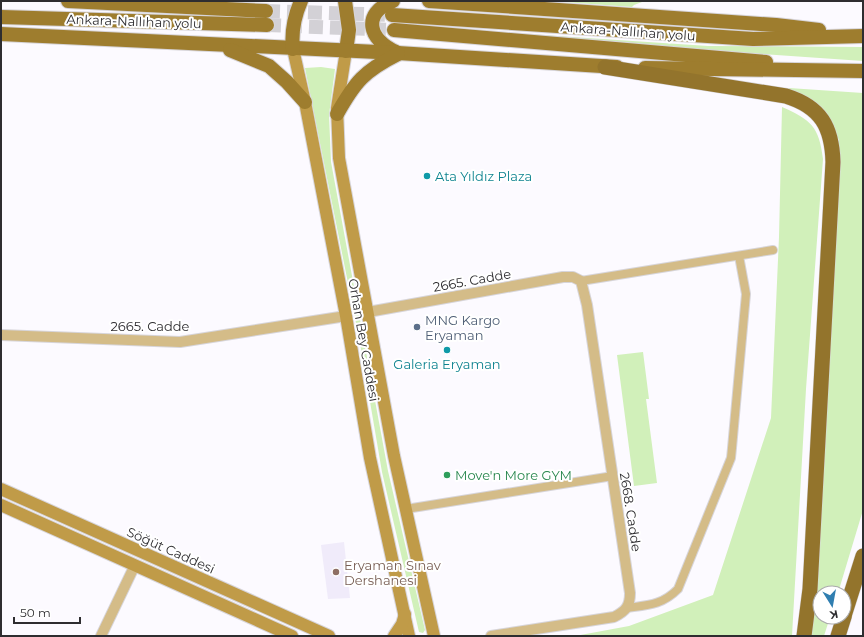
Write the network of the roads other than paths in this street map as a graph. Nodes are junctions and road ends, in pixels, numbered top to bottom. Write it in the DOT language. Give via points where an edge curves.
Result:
graph roads {
  1 [pos="68,1"];
  2 [pos="301,1"];
  3 [pos="345,1"];
  4 [pos="393,1"];
  5 [pos="429,1"];
  6 [pos="392,15"];
  7 [pos="1,17"];
  8 [pos="394,30"];
  9 [pos="1,34"];
  10 [pos="863,35"];
  11 [pos="218,45"];
  12 [pos="293,48"];
  13 [pos="346,51"];
  14 [pos="398,53"];
  15 [pos="605,67"];
  16 [pos="858,70"];
  17 [pos="305,102"];
  18 [pos="337,114"];
  19 [pos="773,250"];
  20 [pos="739,256"];
  21 [pos="581,281"];
  22 [pos="368,312"];
  23 [pos="346,316"];
  24 [pos="1,335"];
  25 [pos="613,476"];
  26 [pos="1,489"];
  27 [pos="1,505"];
  28 [pos="406,509"];
  29 [pos="863,556"];
  30 [pos="135,565"];
  31 [pos="852,591"];
  32 [pos="627,608"];
  33 [pos="405,614"];
  34 [pos="841,625"];
  35 [pos="101,636"];
  36 [pos="292,636"];
  37 [pos="329,636"];
  38 [pos="394,636"];
  39 [pos="409,636"];
  40 [pos="434,636"];
  41 [pos="491,636"];
  42 [pos="804,636"];
  43 [pos="838,636"];
  1 -- 7 [label="highway, Ankara-Nallıhan yolu" via="267,18"];
  2 -- 12 [label="highway" via="292,27"];
  3 -- 13 [label="highway" via="349,30"];
  4 -- 14 [label="highway" via="378,9 373,16 372,25 378,41"];
  5 -- 10 [label="highway" via="776,26"];
  6 -- 10 [label="highway, Ankara-Nallıhan yolu" via="752,39"];
  8 -- 16 [label="highway, Ankara-Nallıhan yolu"];
  9 -- 11 [label="highway"];
  11 -- 12 [label="highway"];
  11 -- 17 [label="highway" via="269,66"];
  12 -- 13 [label="highway"];
  12 -- 17 [label="main road, Orhan Bey Caddesi"];
  13 -- 14 [label="highway"];
  13 -- 18 [label="main road, Orhan Bey Caddesi"];
  14 -- 15 [label="highway"];
  14 -- 18 [label="highway" via="369,70 360,79"];
  15 -- 16 [label="highway"];
  15 -- 42 [label="highway" via="786,96 810,107 829,131 833,162 810,589"];
  17 -- 23 [label="main road, Orhan Bey Caddesi"];
  18 -- 22 [label="main road, Orhan Bey Caddesi" via="339,158"];
  19 -- 20 [label="street"];
  20 -- 21 [label="street"];
  20 -- 32 [label="street" via="746,294 731,458 678,589 668,599 656,604"];
  21 -- 22 [label="street, 2665. Cadde" via="573,277 563,277"];
  21 -- 25 [label="street, 2668. Cadde" via="587,305"];
  22 -- 28 [label="main road, Orhan Bey Caddesi"];
  23 -- 24 [label="street, 2665. Cadde" via="180,342"];
  23 -- 33 [label="main road, Orhan Bey Caddesi" via="370,458"];
  25 -- 28 [label="street"];
  25 -- 32 [label="street, 2668. Cadde" via="630,593"];
  26 -- 37 [label="main road, Söğüt Caddesi"];
  27 -- 30 [label="main road"];
  28 -- 40 [label="main road, Orhan Bey Caddesi"];
  29 -- 31 [label="highway"];
  30 -- 35 [label="street"];
  30 -- 36 [label="main road"];
  32 -- 41 [label="street" via="614,617"];
  33 -- 38 [label="main road"];
  33 -- 39 [label="main road, Orhan Bey Caddesi"];
  34 -- 43 [label="highway"];
}
